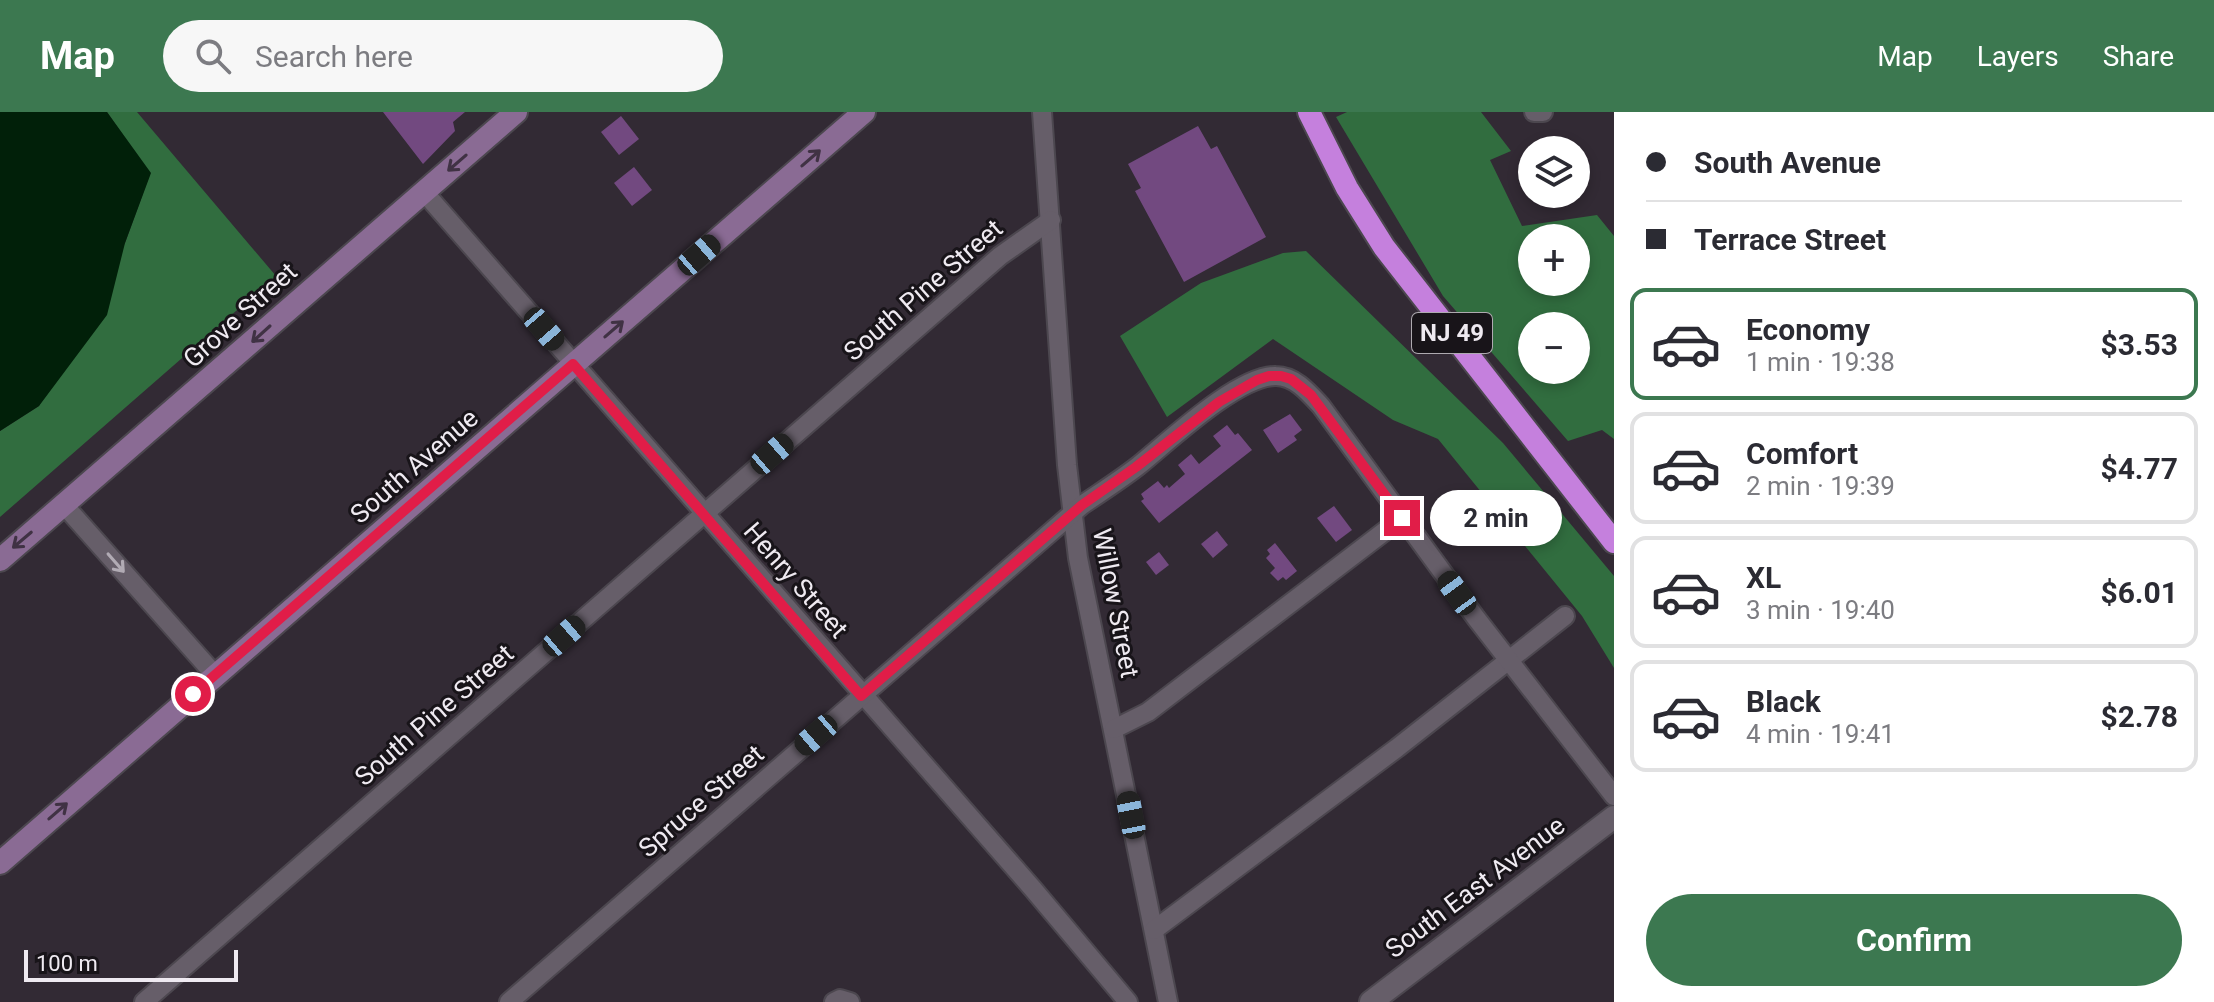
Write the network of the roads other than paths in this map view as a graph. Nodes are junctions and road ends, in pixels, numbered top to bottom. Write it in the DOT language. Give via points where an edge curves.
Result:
graph roads {
  1 [pos="516,112"];
  2 [pos="864,112"];
  3 [pos="1042,112"];
  4 [pos="1309,112"];
  5 [pos="1534,112"];
  6 [pos="1543,112"];
  7 [pos="424,192"];
  8 [pos="1051,220"];
  9 [pos="573,364"];
  10 [pos="64,505"];
  11 [pos="704,513"];
  12 [pos="1073,513"];
  13 [pos="1402,518"];
  14 [pos="1614,542"];
  15 [pos="0,560"];
  16 [pos="1565,616"];
  17 [pos="1509,660"];
  18 [pos="215,675"];
  19 [pos="861,696"];
  20 [pos="1114,729"];
  21 [pos="1614,796"];
  22 [pos="1614,817"];
  23 [pos="0,863"];
  24 [pos="1154,930"];
  25 [pos="144,1002"];
  26 [pos="509,1002"];
  27 [pos="834,1002"];
  28 [pos="850,1002"];
  29 [pos="1128,1002"];
  30 [pos="1168,1002"];
  31 [pos="1371,1002"];
  1 -- 7 [label="main road, Grove Street, one-way"];
  9 -- 2 [label="main road, South Avenue, one-way"];
  3 -- 8 [label="street, Willow Street"];
  4 -- 14 [label="highway, NJ 49" via="1384,247"];
  5 -- 6 [label="street"];
  7 -- 9 [label="street, Henry Street"];
  7 -- 10 [label="main road, Grove Street, one-way"];
  8 -- 11 [label="street, South Pine Street" via="1000,256"];
  8 -- 12 [label="street, Willow Street"];
  9 -- 11 [label="street, Henry Street"];
  9 -- 18 [label="main road, South Avenue"];
  10 -- 15 [label="main road, Grove Street, one-way"];
  10 -- 18 [label="street, one-way"];
  11 -- 19 [label="street, Henry Street"];
  11 -- 25 [label="street, South Pine Street"];
  12 -- 13 [label="street, Spruce Street" via="1219,402 1257,380 1281,376 1301,385 1321,406"];
  12 -- 19 [label="street, Spruce Street"];
  12 -- 20 [label="street, Willow Street"];
  13 -- 17 [label="street"];
  13 -- 20 [label="street" via="1148,712"];
  16 -- 17 [label="street"];
  17 -- 21 [label="street"];
  17 -- 24 [label="street"];
  23 -- 18 [label="main road, South Avenue, one-way"];
  19 -- 26 [label="street, Spruce Street"];
  19 -- 29 [label="street, Henry Street"];
  20 -- 24 [label="street, Willow Street"];
  22 -- 31 [label="street, South East Avenue"];
  24 -- 30 [label="street, Willow Street"];
  27 -- 28 [label="street"];
}
